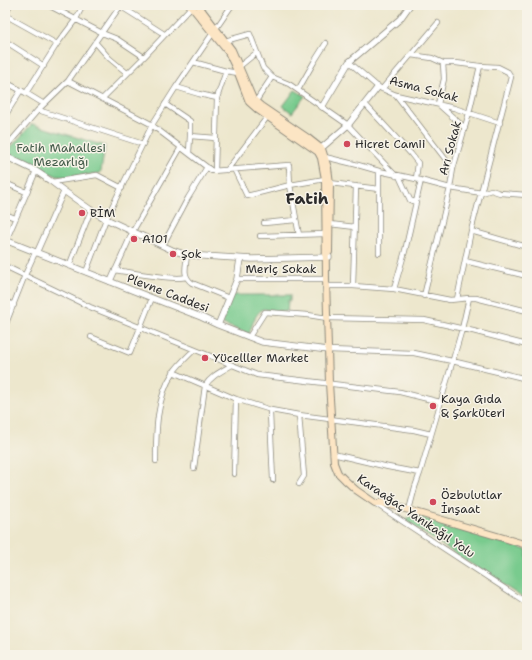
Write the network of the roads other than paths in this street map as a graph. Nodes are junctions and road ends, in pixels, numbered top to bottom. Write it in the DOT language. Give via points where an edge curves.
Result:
graph roads {
  1 [pos="10,5"];
  2 [pos="48,5"];
  3 [pos="83,5"];
  4 [pos="193,5"];
  5 [pos="232,5"];
  6 [pos="410,5"];
  7 [pos="120,6"];
  8 [pos="5,14"];
  9 [pos="76,19"];
  10 [pos="438,23"];
  11 [pos="215,31"];
  12 [pos="102,33"];
  13 [pos="164,34"];
  14 [pos="5,41"];
  15 [pos="225,41"];
  16 [pos="95,42"];
  17 [pos="326,43"];
  18 [pos="57,44"];
  19 [pos="256,53"];
  20 [pos="411,55"];
  21 [pos="144,57"];
  22 [pos="193,62"];
  23 [pos="349,62"];
  24 [pos="443,62"];
  25 [pos="44,66"];
  26 [pos="240,66"];
  27 [pos="480,66"];
  28 [pos="226,71"];
  29 [pos="127,73"];
  30 [pos="238,73"];
  31 [pos="272,77"];
  32 [pos="68,81"];
  33 [pos="5,82"];
  34 [pos="176,87"];
  35 [pos="380,88"];
  36 [pos="21,90"];
  37 [pos="298,90"];
  38 [pos="26,93"];
  39 [pos="396,95"];
  40 [pos="217,98"];
  41 [pos="102,99"];
  42 [pos="256,101"];
  43 [pos="165,104"];
  44 [pos="365,104"];
  45 [pos="438,104"];
  46 [pos="322,106"];
  47 [pos="42,108"];
  48 [pos="469,113"];
  49 [pos="5,116"];
  50 [pos="268,116"];
  51 [pos="500,123"];
  52 [pos="348,125"];
  53 [pos="152,126"];
  54 [pos="465,128"];
  55 [pos="190,136"];
  56 [pos="216,138"];
  57 [pos="143,144"];
  58 [pos="181,147"];
  59 [pos="5,148"];
  60 [pos="188,153"];
  61 [pos="321,154"];
  62 [pos="5,156"];
  63 [pos="207,167"];
  64 [pos="453,168"];
  65 [pos="234,169"];
  66 [pos="228,170"];
  67 [pos="36,171"];
  68 [pos="215,171"];
  69 [pos="379,171"];
  70 [pos="398,176"];
  71 [pos="418,180"];
  72 [pos="327,181"];
  73 [pos="52,182"];
  74 [pos="5,183"];
  75 [pos="290,185"];
  76 [pos="356,186"];
  77 [pos="122,188"];
  78 [pos="450,188"];
  79 [pos="379,189"];
  80 [pos="64,191"];
  81 [pos="26,192"];
  82 [pos="482,193"];
  83 [pos="527,195"];
  84 [pos="415,202"];
  85 [pos="91,210"];
  86 [pos="5,214"];
  87 [pos="15,218"];
  88 [pos="106,219"];
  89 [pos="296,220"];
  90 [pos="264,223"];
  91 [pos="330,224"];
  92 [pos="355,227"];
  93 [pos="132,231"];
  94 [pos="471,231"];
  95 [pos="325,234"];
  96 [pos="299,235"];
  97 [pos="260,236"];
  98 [pos="5,241"];
  99 [pos="163,245"];
  100 [pos="527,247"];
  101 [pos="37,252"];
  102 [pos="379,253"];
  103 [pos="187,255"];
  104 [pos="327,257"];
  105 [pos="240,259"];
  106 [pos="465,260"];
  107 [pos="5,266"];
  108 [pos="69,266"];
  109 [pos="115,270"];
  110 [pos="86,272"];
  111 [pos="25,276"];
  112 [pos="527,276"];
  113 [pos="186,277"];
  114 [pos="237,279"];
  115 [pos="326,279"];
  116 [pos="110,282"];
  117 [pos="329,286"];
  118 [pos="354,286"];
  119 [pos="394,289"];
  120 [pos="424,296"];
  121 [pos="152,298"];
  122 [pos="229,298"];
  123 [pos="469,298"];
  124 [pos="457,299"];
  125 [pos="5,301"];
  126 [pos="327,303"];
  127 [pos="14,305"];
  128 [pos="527,311"];
  129 [pos="327,318"];
  130 [pos="218,325"];
  131 [pos="5,326"];
  132 [pos="140,327"];
  133 [pos="462,329"];
  134 [pos="91,337"];
  135 [pos="249,337"];
  136 [pos="523,344"];
  137 [pos="194,350"];
  138 [pos="328,350"];
  139 [pos="452,361"];
  140 [pos="232,365"];
  141 [pos="173,372"];
  142 [pos="527,379"];
  143 [pos="329,383"];
  144 [pos="205,386"];
  145 [pos="236,399"];
  146 [pos="440,402"];
  147 [pos="271,410"];
  148 [pos="299,415"];
  149 [pos="332,420"];
  150 [pos="431,434"];
  151 [pos="334,454"];
  152 [pos="156,461"];
  153 [pos="194,468"];
  154 [pos="420,473"];
  155 [pos="234,474"];
  156 [pos="273,480"];
  157 [pos="300,484"];
  158 [pos="375,503"];
  159 [pos="409,510"];
  160 [pos="527,545"];
  161 [pos="527,603"];
  1 -- 8 [label="street"];
  2 -- 9 [label="street"];
  3 -- 9 [label="street"];
  4 -- 11 [label="main road"];
  4 -- 13 [label="street"];
  5 -- 11 [label="street"];
  6 -- 23 [label="street" via="400,19"];
  7 -- 12 [label="street"];
  7 -- 13 [label="street"];
  8 -- 18 [label="street"];
  9 -- 12 [label="street"];
  9 -- 18 [label="street"];
  10 -- 20 [label="street"];
  11 -- 15 [label="main road"];
  11 -- 22 [label="street"];
  11 -- 30 [label="main road"];
  12 -- 16 [label="street"];
  12 -- 21 [label="street" via="117,39"];
  13 -- 21 [label="street"];
  14 -- 25 [label="street"];
  15 -- 19 [label="street" via="250,34"];
  15 -- 26 [label="main road"];
  16 -- 29 [label="street"];
  16 -- 32 [label="street"];
  17 -- 37 [label="street"];
  18 -- 25 [label="street"];
  19 -- 26 [label="street"];
  19 -- 31 [label="street" via="263,68"];
  20 -- 24 [label="street"];
  20 -- 35 [label="street"];
  21 -- 29 [label="street"];
  22 -- 28 [label="street"];
  22 -- 34 [label="street"];
  23 -- 35 [label="street, Asma Sokak"];
  23 -- 46 [label="street"];
  24 -- 27 [label="street"];
  24 -- 45 [label="street" via="444,79"];
  25 -- 38 [label="street"];
  26 -- 42 [label="main road"];
  27 -- 48 [label="street, Arı Sokak"];
  27 -- 51 [label="street" via="498,67 508,72 511,77"];
  28 -- 30 [label="street"];
  28 -- 40 [label="street"];
  29 -- 41 [label="street"];
  30 -- 50 [label="main road" via="249,102"];
  31 -- 37 [label="street"];
  31 -- 42 [label="street"];
  32 -- 41 [label="street"];
  32 -- 47 [label="street"];
  33 -- 36 [label="street"];
  34 -- 40 [label="street"];
  34 -- 43 [label="street"];
  35 -- 39 [label="street, Asma Sokak"];
  35 -- 44 [label="street"];
  36 -- 38 [label="street"];
  36 -- 49 [label="street"];
  37 -- 46 [label="street"];
  38 -- 47 [label="street"];
  39 -- 45 [label="street, Asma Sokak"];
  39 -- 64 [label="street"];
  40 -- 56 [label="street"];
  41 -- 53 [label="street"];
  42 -- 61 [label="main road" via="308,138"];
  43 -- 53 [label="street"];
  43 -- 55 [label="street" via="190,121"];
  44 -- 52 [label="street"];
  44 -- 71 [label="street" via="418,163"];
  45 -- 48 [label="street, Asma Sokak"];
  45 -- 54 [label="street"];
  46 -- 52 [label="street"];
  47 -- 57 [label="street"];
  47 -- 59 [label="street"];
  48 -- 51 [label="street, Asma Sokak"];
  48 -- 54 [label="street, Arı Sokak"];
  50 -- 61 [label="main road"];
  50 -- 66 [label="street"];
  51 -- 82 [label="street"];
  52 -- 61 [label="street"];
  52 -- 70 [label="street"];
  53 -- 57 [label="street"];
  53 -- 58 [label="street"];
  54 -- 64 [label="street, Arı Sokak"];
  55 -- 56 [label="street"];
  55 -- 60 [label="street"];
  56 -- 68 [label="street"];
  57 -- 77 [label="street"];
  58 -- 60 [label="street"];
  58 -- 93 [label="street"];
  60 -- 63 [label="street"];
  61 -- 69 [label="street"];
  61 -- 72 [label="main road"];
  62 -- 67 [label="street"];
  63 -- 68 [label="street"];
  63 -- 99 [label="street"];
  64 -- 78 [label="street, Arı Sokak"];
  65 -- 66 [label="street"];
  65 -- 75 [label="street" via="247,196"];
  65 -- 75 [label="street" via="289,165"];
  66 -- 68 [label="street"];
  67 -- 73 [label="street"];
  67 -- 81 [label="street"];
  69 -- 70 [label="street"];
  69 -- 79 [label="street"];
  70 -- 71 [label="street"];
  70 -- 84 [label="street" via="410,200"];
  71 -- 78 [label="street"];
  71 -- 84 [label="street"];
  72 -- 75 [label="street"];
  72 -- 76 [label="street"];
  72 -- 91 [label="main road"];
  72 -- 95 [label="main road"];
  73 -- 77 [label="street" via="97,175"];
  73 -- 80 [label="street"];
  74 -- 81 [label="street"];
  75 -- 89 [label="street"];
  76 -- 79 [label="street"];
  76 -- 92 [label="street"];
  77 -- 88 [label="street"];
  78 -- 82 [label="street"];
  78 -- 120 [label="street, Arı Sokak"];
  79 -- 102 [label="street"];
  80 -- 85 [label="street"];
  80 -- 101 [label="street"];
  81 -- 87 [label="street"];
  82 -- 83 [label="street" via="491,190 500,194"];
  82 -- 94 [label="street"];
  84 -- 119 [label="street"];
  85 -- 88 [label="street"];
  85 -- 108 [label="street"];
  86 -- 87 [label="street"];
  87 -- 98 [label="street"];
  88 -- 93 [label="street"];
  88 -- 110 [label="street"];
  89 -- 90 [label="street"];
  89 -- 96 [label="street"];
  91 -- 92 [label="street"];
  91 -- 104 [label="main road"];
  92 -- 118 [label="street"];
  93 -- 99 [label="street"];
  93 -- 109 [label="street"];
  94 -- 100 [label="street"];
  94 -- 106 [label="street"];
  95 -- 96 [label="street"];
  95 -- 104 [label="main road"];
  96 -- 97 [label="street"];
  98 -- 101 [label="street, Plevne Caddesi"];
  99 -- 103 [label="street"];
  101 -- 108 [label="street, Plevne Caddesi"];
  101 -- 111 [label="street"];
  103 -- 105 [label="street"];
  103 -- 113 [label="street"];
  104 -- 105 [label="street"];
  104 -- 115 [label="main road"];
  104 -- 117 [label="main road"];
  105 -- 114 [label="street"];
  106 -- 112 [label="street"];
  106 -- 124 [label="street"];
  107 -- 111 [label="street"];
  108 -- 110 [label="street, Plevne Caddesi"];
  109 -- 113 [label="street" via="182,279"];
  109 -- 116 [label="street"];
  110 -- 116 [label="street, Plevne Caddesi"];
  111 -- 127 [label="street"];
  111 -- 132 [label="street"];
  113 -- 122 [label="street" via="192,283"];
  114 -- 115 [label="street, Meriç Sokak"];
  114 -- 122 [label="street"];
  115 -- 126 [label="main road"];
  116 -- 121 [label="street, Plevne Caddesi"];
  117 -- 118 [label="street"];
  117 -- 126 [label="main road"];
  118 -- 119 [label="street"];
  119 -- 120 [label="street"];
  120 -- 124 [label="street"];
  121 -- 130 [label="street, Plevne Caddesi"];
  121 -- 132 [label="street"];
  122 -- 130 [label="street"];
  123 -- 124 [label="street"];
  123 -- 128 [label="street" via="484,299"];
  123 -- 133 [label="street"];
  125 -- 127 [label="street"];
  126 -- 129 [label="main road, Karaağaç Yanıkağıl Yolu"];
  127 -- 131 [label="street"];
  129 -- 133 [label="street" via="424,320"];
  129 -- 135 [label="street" via="264,312"];
  129 -- 138 [label="main road, Karaağaç Yanıkağıl Yolu"];
  130 -- 135 [label="street, Plevne Caddesi"];
  132 -- 134 [label="street" via="130,353"];
  132 -- 137 [label="street"];
  133 -- 136 [label="street"];
  133 -- 139 [label="street"];
  135 -- 138 [label="street, Plevne Caddesi" via="272,344"];
  137 -- 140 [label="street"];
  137 -- 141 [label="street"];
  138 -- 139 [label="street" via="414,353"];
  138 -- 143 [label="main road, Karaağaç Yanıkağıl Yolu"];
  139 -- 142 [label="street"];
  139 -- 146 [label="street"];
  140 -- 143 [label="street" via="257,375"];
  140 -- 144 [label="street" via="213,376"];
  141 -- 144 [label="street"];
  141 -- 152 [label="street" via="163,392 157,422"];
  143 -- 146 [label="street" via="400,392"];
  143 -- 149 [label="main road, Karaağaç Yanıkağıl Yolu"];
  144 -- 145 [label="street"];
  144 -- 153 [label="street"];
  145 -- 147 [label="street"];
  145 -- 155 [label="street"];
  146 -- 150 [label="street"];
  147 -- 148 [label="street"];
  147 -- 156 [label="street"];
  148 -- 149 [label="street"];
  148 -- 157 [label="street" via="304,476"];
  149 -- 150 [label="street"];
  149 -- 151 [label="main road, Karaağaç Yanıkağıl Yolu"];
  150 -- 154 [label="street"];
  151 -- 154 [label="street"];
  151 -- 158 [label="main road, Karaağaç Yanıkağıl Yolu" via="338,472 356,490"];
  154 -- 159 [label="street"];
  158 -- 159 [label="main road"];
  158 -- 161 [label="street, Karaağaç Yanıkağıl Yolu"];
  159 -- 160 [label="main road"];
}
